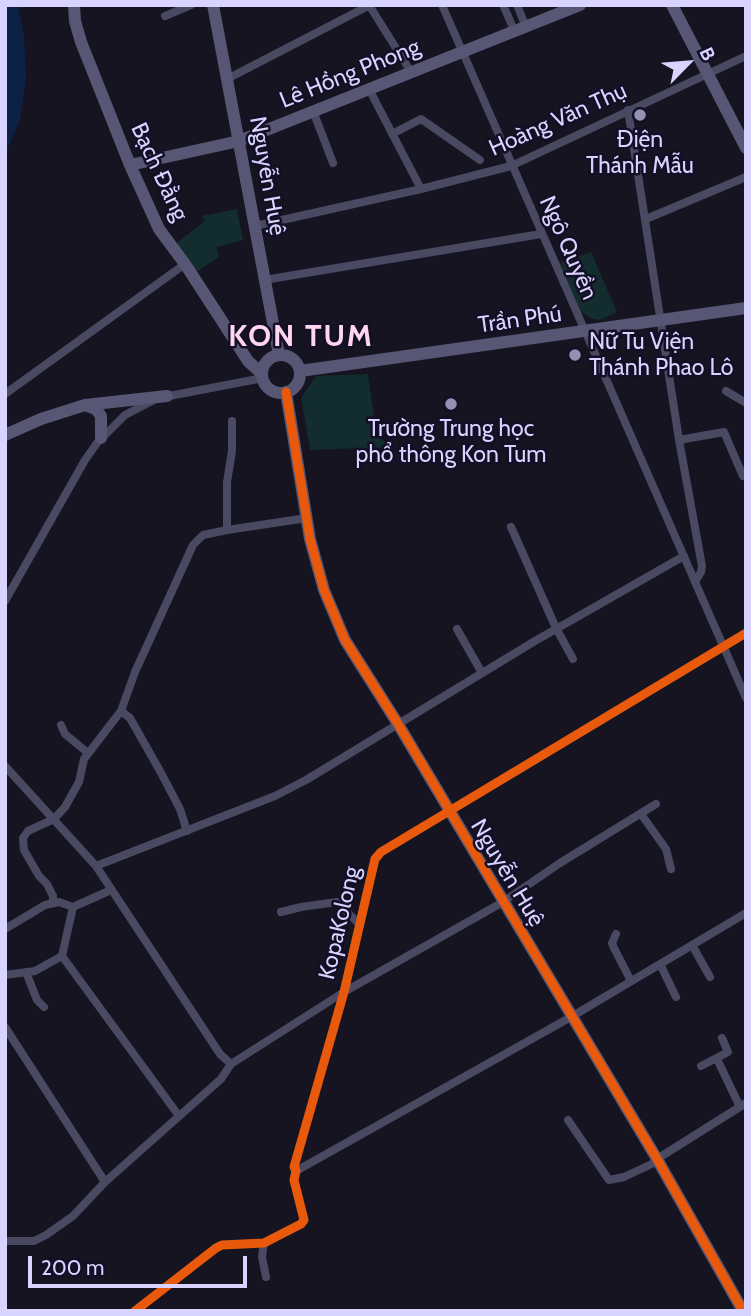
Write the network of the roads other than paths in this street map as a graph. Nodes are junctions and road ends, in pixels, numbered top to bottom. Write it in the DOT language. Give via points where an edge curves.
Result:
graph roads {
  1 [pos="74,5"];
  2 [pos="191,5"];
  3 [pos="214,5"];
  4 [pos="442,5"];
  5 [pos="503,5"];
  6 [pos="517,5"];
  7 [pos="580,5"];
  8 [pos="672,5"];
  9 [pos="369,6"];
  10 [pos="165,16"];
  11 [pos="520,29"];
  12 [pos="464,52"];
  13 [pos="746,56"];
  14 [pos="411,72"];
  15 [pos="706,75"];
  16 [pos="227,79"];
  17 [pos="369,89"];
  18 [pos="628,110"];
  19 [pos="313,111"];
  20 [pos="392,134"];
  21 [pos="239,141"];
  22 [pos="746,148"];
  23 [pos="480,160"];
  24 [pos="334,163"];
  25 [pos="130,165"];
  26 [pos="510,166"];
  27 [pos="746,177"];
  28 [pos="421,189"];
  29 [pos="646,219"];
  30 [pos="256,226"];
  31 [pos="541,234"];
  32 [pos="185,264"];
  33 [pos="264,280"];
  34 [pos="746,308"];
  35 [pos="660,321"];
  36 [pos="584,332"];
  37 [pos="279,355"];
  38 [pos="300,371"];
  39 [pos="262,376"];
  40 [pos="726,391"];
  41 [pos="286,392"];
  42 [pos="5,394"];
  43 [pos="167,396"];
  44 [pos="746,403"];
  45 [pos="85,405"];
  46 [pos="232,421"];
  47 [pos="5,435"];
  48 [pos="101,438"];
  49 [pos="679,440"];
  50 [pos="743,476"];
  51 [pos="307,518"];
  52 [pos="511,527"];
  53 [pos="227,530"];
  54 [pos="684,556"];
  55 [pos="695,582"];
  56 [pos="5,601"];
  57 [pos="556,628"];
  58 [pos="457,629"];
  59 [pos="746,633"];
  60 [pos="723,646"];
  61 [pos="573,659"];
  62 [pos="482,673"];
  63 [pos="746,698"];
  64 [pos="121,711"];
  65 [pos="398,724"];
  66 [pos="61,725"];
  67 [pos="88,753"];
  68 [pos="5,766"];
  69 [pos="656,804"];
  70 [pos="448,812"];
  71 [pos="641,814"];
  72 [pos="54,819"];
  73 [pos="187,831"];
  74 [pos="96,866"];
  75 [pos="671,869"];
  76 [pos="111,890"];
  77 [pos="503,902"];
  78 [pos="53,903"];
  79 [pos="73,907"];
  80 [pos="281,912"];
  81 [pos="746,913"];
  82 [pos="360,925"];
  83 [pos="5,929"];
  84 [pos="616,934"];
  85 [pos="692,945"];
  86 [pos="62,956"];
  87 [pos="660,964"];
  88 [pos="26,972"];
  89 [pos="5,975"];
  90 [pos="710,977"];
  91 [pos="631,981"];
  92 [pos="344,992"];
  93 [pos="676,997"];
  94 [pos="44,1007"];
  95 [pos="571,1017"];
  96 [pos="5,1027"];
  97 [pos="722,1038"];
  98 [pos="717,1059"];
  99 [pos="232,1064"];
  100 [pos="701,1066"];
  101 [pos="743,1105"];
  102 [pos="178,1116"];
  103 [pos="568,1120"];
  104 [pos="657,1160"];
  105 [pos="296,1171"];
  106 [pos="105,1182"];
  107 [pos="5,1241"];
  108 [pos="264,1243"];
  109 [pos="266,1277"];
  110 [pos="743,1307"];
  111 [pos="135,1311"];
  1 -- 25 [label="street, Bạch Đằng" via="77,32"];
  2 -- 10 [label="street"];
  3 -- 16 [label="street, Nguyễn Huệ"];
  4 -- 12 [label="street, Ngô Quyền"];
  5 -- 11 [label="street"];
  6 -- 11 [label="street"];
  7 -- 11 [label="street, Lê Hồng Phong"];
  8 -- 15 [label="street"];
  9 -- 14 [label="street"];
  9 -- 16 [label="street"];
  11 -- 12 [label="street, Lê Hồng Phong"];
  12 -- 14 [label="street, Lê Hồng Phong"];
  12 -- 26 [label="street, Ngô Quyền"];
  13 -- 15 [label="street, Hoàng Văn Thụ"];
  14 -- 17 [label="street, Lê Hồng Phong"];
  15 -- 18 [label="street, Hoàng Văn Thụ"];
  15 -- 22 [label="street"];
  16 -- 21 [label="street, Nguyễn Huệ"];
  17 -- 19 [label="street, Lê Hồng Phong"];
  17 -- 20 [label="street"];
  18 -- 26 [label="street, Hoàng Văn Thụ"];
  18 -- 29 [label="street"];
  19 -- 21 [label="street, Lê Hồng Phong"];
  19 -- 24 [label="street"];
  20 -- 23 [label="street" via="421,119"];
  20 -- 28 [label="street"];
  21 -- 25 [label="street, Lê Hồng Phong"];
  21 -- 30 [label="street, Nguyễn Huệ"];
  25 -- 32 [label="street, Bạch Đằng" via="159,229"];
  26 -- 28 [label="street, Hoàng Văn Thụ"];
  26 -- 31 [label="street, Ngô Quyền"];
  27 -- 29 [label="street"];
  28 -- 30 [label="street, Hoàng Văn Thụ"];
  29 -- 35 [label="street"];
  30 -- 33 [label="street, Nguyễn Huệ"];
  31 -- 33 [label="street"];
  31 -- 36 [label="street, Ngô Quyền"];
  32 -- 39 [label="street, Bạch Đằng"];
  32 -- 42 [label="street"];
  33 -- 37 [label="street, Nguyễn Huệ"];
  34 -- 35 [label="street, Trần Phú"];
  35 -- 36 [label="street, Trần Phú"];
  35 -- 49 [label="street"];
  36 -- 38 [label="street, Trần Phú"];
  36 -- 54 [label="street, Ngô Quyền"];
  37 -- 38 [label="street" via="295,360"];
  37 -- 39 [label="street" via="268,360"];
  38 -- 41 [label="street" via="295,388"];
  39 -- 41 [label="street" via="268,387"];
  39 -- 43 [label="street"];
  40 -- 44 [label="street"];
  41 -- 51 [label="street, Nguyễn Huệ"];
  43 -- 45 [label="street"];
  43 -- 48 [label="street" via="125,415"];
  45 -- 47 [label="street"];
  45 -- 48 [label="street" via="101,416"];
  46 -- 53 [label="street"];
  48 -- 56 [label="street"];
  49 -- 50 [label="street" via="723,432"];
  49 -- 55 [label="street" via="702,566"];
  51 -- 53 [label="street"];
  51 -- 65 [label="street, Nguyễn Huệ" via="324,590 345,640"];
  52 -- 57 [label="street"];
  53 -- 64 [label="street" via="203,536 193,545"];
  54 -- 55 [label="street, Ngô Quyền"];
  54 -- 57 [label="street"];
  55 -- 60 [label="street, Ngô Quyền"];
  57 -- 61 [label="street"];
  57 -- 62 [label="street"];
  58 -- 62 [label="street"];
  59 -- 60 [label="street, KopaKolong"];
  60 -- 63 [label="street, Ngô Quyền"];
  60 -- 70 [label="street, KopaKolong"];
  62 -- 65 [label="street"];
  64 -- 67 [label="street"];
  64 -- 73 [label="street" via="130,718 160,771"];
  65 -- 70 [label="street, Nguyễn Huệ"];
  65 -- 73 [label="street" via="275,796"];
  66 -- 67 [label="street"];
  67 -- 72 [label="street" via="79,782"];
  68 -- 72 [label="street"];
  69 -- 71 [label="street"];
  70 -- 77 [label="street, Nguyễn Huệ"];
  70 -- 82 [label="street, KopaKolong" via="375,859"];
  71 -- 75 [label="street" via="666,849"];
  71 -- 77 [label="street"];
  72 -- 74 [label="street"];
  72 -- 78 [label="street" via="23,838 24,850 47,884"];
  73 -- 74 [label="street"];
  74 -- 76 [label="street"];
  76 -- 79 [label="street"];
  76 -- 99 [label="street" via="220,1054"];
  77 -- 92 [label="street"];
  77 -- 95 [label="street, Nguyễn Huệ"];
  78 -- 79 [label="street"];
  78 -- 83 [label="street"];
  79 -- 86 [label="street"];
  80 -- 82 [label="street" via="337,902"];
  81 -- 85 [label="street"];
  82 -- 92 [label="street, KopaKolong"];
  84 -- 91 [label="street" via="612,943"];
  85 -- 87 [label="street"];
  85 -- 90 [label="street"];
  86 -- 88 [label="street"];
  86 -- 102 [label="street"];
  87 -- 91 [label="street"];
  87 -- 93 [label="street"];
  88 -- 89 [label="street"];
  88 -- 94 [label="street"];
  91 -- 95 [label="street"];
  92 -- 99 [label="street"];
  92 -- 105 [label="street, KopaKolong"];
  95 -- 104 [label="street, Nguyễn Huệ"];
  95 -- 105 [label="street"];
  96 -- 106 [label="street"];
  97 -- 98 [label="street" via="728,1052"];
  98 -- 100 [label="street"];
  98 -- 101 [label="street"];
  99 -- 102 [label="street"];
  101 -- 104 [label="street"];
  102 -- 106 [label="street"];
  103 -- 104 [label="street" via="609,1180"];
  104 -- 110 [label="street, Nguyễn Huệ"];
  105 -- 108 [label="street, KopaKolong" via="304,1220"];
  106 -- 107 [label="street" via="73,1216 46,1235 29,1242"];
  108 -- 109 [label="street"];
  108 -- 111 [label="street" via="216,1248"];
}
